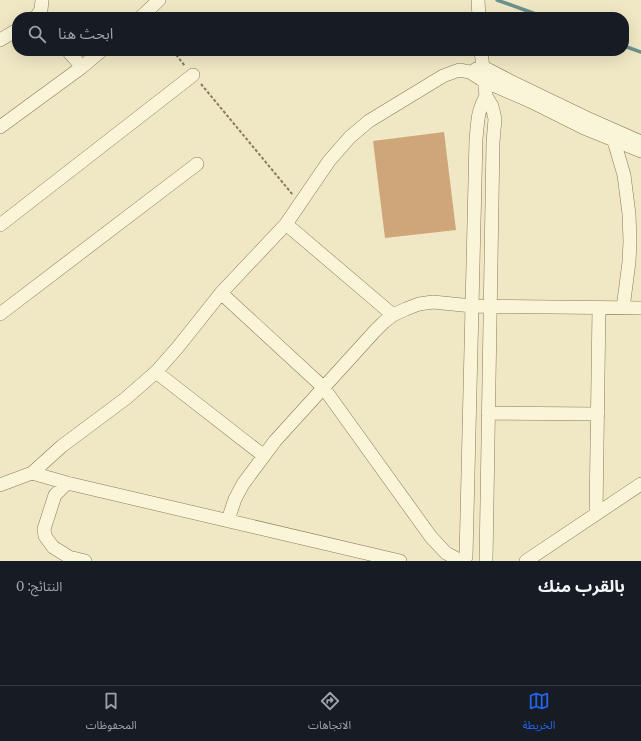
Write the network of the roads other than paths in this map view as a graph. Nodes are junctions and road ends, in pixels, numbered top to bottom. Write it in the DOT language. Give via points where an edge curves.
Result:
graph roads {
  1 [pos="42,0"];
  2 [pos="159,0"];
  3 [pos="478,0"];
  4 [pos="39,12"];
  5 [pos="146,12"];
  6 [pos="479,12"];
  7 [pos="12,33"];
  8 [pos="0,40"];
  9 [pos="72,56"];
  10 [pos="95,56"];
  11 [pos="482,56"];
  12 [pos="82,67"];
  13 [pos="483,67"];
  14 [pos="470,72"];
  15 [pos="193,75"];
  16 [pos="484,81"];
  17 [pos="486,96"];
  18 [pos="0,127"];
  19 [pos="614,141"];
  20 [pos="641,142"];
  21 [pos="641,151"];
  22 [pos="197,164"];
  23 [pos="286,224"];
  24 [pos="0,225"];
  25 [pos="221,293"];
  26 [pos="472,306"];
  27 [pos="490,306"];
  28 [pos="599,308"];
  29 [pos="623,308"];
  30 [pos="641,308"];
  31 [pos="0,314"];
  32 [pos="393,315"];
  33 [pos="156,372"];
  34 [pos="323,387"];
  35 [pos="488,413"];
  36 [pos="598,414"];
  37 [pos="264,456"];
  38 [pos="32,473"];
  39 [pos="67,483"];
  40 [pos="641,484"];
  41 [pos="0,485"];
  42 [pos="596,514"];
  43 [pos="228,520"];
  44 [pos="458,559"];
  45 [pos="85,561"];
  46 [pos="400,561"];
  47 [pos="486,561"];
  48 [pos="526,561"];
  1 -- 4 [label="street"];
  2 -- 5 [label="street"];
  3 -- 6 [label="street"];
  7 -- 8 [label="street"];
  9 -- 12 [label="street"];
  10 -- 12 [label="street"];
  11 -- 13 [label="street"];
  12 -- 18 [label="street"];
  13 -- 14 [label="street"];
  13 -- 16 [label="street"];
  13 -- 20 [label="street"];
  14 -- 16 [label="street"];
  14 -- 23 [label="street" via="459,70 443,76 369,121 329,161"];
  15 -- 24 [label="street"];
  16 -- 17 [label="street"];
  16 -- 19 [label="street"];
  17 -- 26 [label="street" via="480,106 476,139"];
  17 -- 27 [label="street" via="495,119"];
  19 -- 21 [label="street"];
  19 -- 29 [label="street" via="624,175 629,214 629,262"];
  22 -- 31 [label="street"];
  23 -- 25 [label="street"];
  23 -- 32 [label="street"];
  25 -- 33 [label="street"];
  25 -- 34 [label="street"];
  26 -- 27 [label="street"];
  26 -- 32 [label="street" via="433,302 419,304"];
  26 -- 44 [label="street"];
  27 -- 28 [label="street"];
  27 -- 35 [label="street"];
  28 -- 29 [label="street"];
  28 -- 36 [label="street"];
  29 -- 30 [label="street"];
  32 -- 34 [label="street"];
  33 -- 37 [label="street"];
  33 -- 38 [label="street"];
  34 -- 37 [label="street"];
  34 -- 44 [label="street" via="431,537 446,553"];
  35 -- 36 [label="street"];
  35 -- 47 [label="street"];
  36 -- 42 [label="street"];
  37 -- 43 [label="street" via="243,484"];
  38 -- 39 [label="street"];
  38 -- 41 [label="street"];
  39 -- 43 [label="street"];
  39 -- 45 [label="street" via="55,495 44,529 45,536 53,547 69,557"];
  40 -- 42 [label="street"];
  42 -- 48 [label="street"];
  43 -- 46 [label="street"];
  44 -- 47 [label="street" via="476,557"];
}
